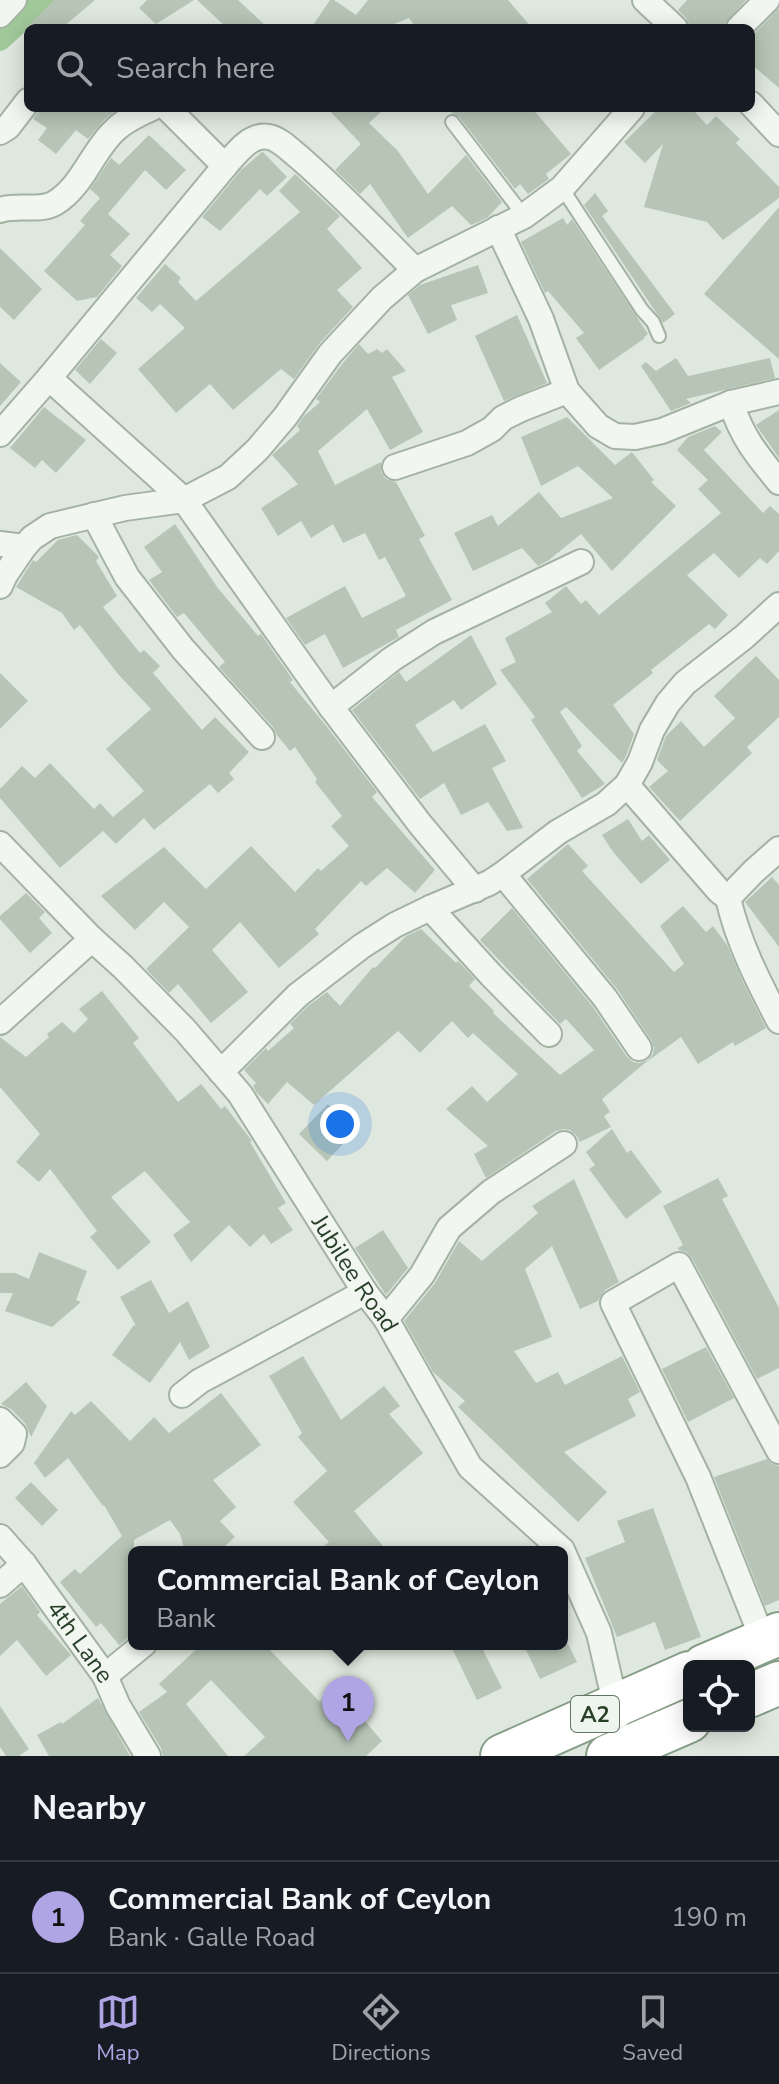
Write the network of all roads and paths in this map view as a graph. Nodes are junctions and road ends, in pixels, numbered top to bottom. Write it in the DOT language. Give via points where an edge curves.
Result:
graph roads {
  1 [pos="14,0"];
  2 [pos="645,0"];
  3 [pos="767,0"];
  4 [pos="0,15"];
  5 [pos="671,24"];
  6 [pos="743,24"];
  7 [pos="24,106"];
  8 [pos="755,108"];
  9 [pos="144,112"];
  10 [pos="171,112"];
  11 [pos="628,112"];
  12 [pos="452,122"];
  13 [pos="0,132"];
  14 [pos="779,134"];
  15 [pos="225,166"];
  16 [pos="562,188"];
  17 [pos="0,210"];
  18 [pos="524,216"];
  19 [pos="498,228"];
  20 [pos="415,270"];
  21 [pos="659,336"];
  22 [pos="49,378"];
  23 [pos="567,391"];
  24 [pos="779,392"];
  25 [pos="731,403"];
  26 [pos="0,434"];
  27 [pos="395,467"];
  28 [pos="779,482"];
  29 [pos="184,500"];
  30 [pos="94,515"];
  31 [pos="12,546"];
  32 [pos="581,562"];
  33 [pos="0,586"];
  34 [pos="779,605"];
  35 [pos="331,707"];
  36 [pos="262,737"];
  37 [pos="627,785"];
  38 [pos="0,844"];
  39 [pos="779,849"];
  40 [pos="503,874"];
  41 [pos="475,890"];
  42 [pos="728,898"];
  43 [pos="430,908"];
  44 [pos="92,939"];
  45 [pos="779,1021"];
  46 [pos="0,1022"];
  47 [pos="549,1034"];
  48 [pos="639,1048"];
  49 [pos="221,1072"];
  50 [pos="564,1144"];
  51 [pos="365,1292"];
  52 [pos="386,1319"];
  53 [pos="182,1395"];
  54 [pos="0,1420"];
  55 [pos="779,1451"];
  56 [pos="0,1455"];
  57 [pos="0,1537"];
  58 [pos="558,1546"];
  59 [pos="568,1563"];
  60 [pos="24,1564"];
  61 [pos="0,1585"];
  62 [pos="771,1637"];
  63 [pos="137,1650"];
  64 [pos="718,1660"];
  65 [pos="105,1676"];
  66 [pos="683,1676"];
  67 [pos="779,1683"];
  68 [pos="755,1693"];
  69 [pos="615,1706"];
  70 [pos="683,1724"];
  71 [pos="629,1751"];
  72 [pos="148,1756"];
  73 [pos="502,1756"];
  1 -- 4 [label="street"];
  2 -- 5 [label="street"];
  3 -- 6 [label="street"];
  7 -- 13 [label="street"];
  8 -- 14 [label="street"];
  9 -- 17 [label="street" via="116,128 54,204"];
  10 -- 15 [label="street"];
  11 -- 16 [label="street"];
  12 -- 18 [label="lane"];
  15 -- 20 [label="street" via="242,146 270,137 326,180"];
  15 -- 22 [label="street"];
  16 -- 18 [label="street"];
  16 -- 21 [label="lane"];
  18 -- 19 [label="street"];
  19 -- 20 [label="street"];
  19 -- 23 [label="street" via="541,319"];
  20 -- 29 [label="street" via="330,354 257,450 228,477"];
  22 -- 26 [label="street"];
  22 -- 29 [label="street"];
  23 -- 25 [label="street" via="598,426 626,437 662,431"];
  23 -- 27 [label="street" via="503,418 467,443"];
  24 -- 25 [label="street"];
  25 -- 28 [label="street" via="738,426"];
  29 -- 30 [label="street"];
  29 -- 35 [label="street"];
  30 -- 31 [label="street" via="50,526"];
  30 -- 36 [label="street" via="127,577"];
  31 -- 33 [label="street"];
  32 -- 35 [label="street" via="434,632"];
  34 -- 37 [label="street" via="668,703"];
  35 -- 41 [label="street"];
  37 -- 40 [label="street"];
  37 -- 42 [label="street"];
  38 -- 44 [label="street, Jubilee Road"];
  39 -- 42 [label="street"];
  40 -- 41 [label="street"];
  40 -- 48 [label="street" via="605,998"];
  41 -- 43 [label="street"];
  42 -- 45 [label="street" via="744,951"];
  43 -- 47 [label="street"];
  43 -- 49 [label="street" via="362,946 298,995"];
  44 -- 46 [label="street"];
  44 -- 49 [label="street, Jubilee Road"];
  49 -- 51 [label="street, Jubilee Road"];
  50 -- 52 [label="street" via="491,1192 449,1228 422,1275"];
  51 -- 52 [label="street, Jubilee Road"];
  51 -- 53 [label="street"];
  52 -- 58 [label="street, Jubilee Road" via="470,1467"];
  54 -- 56 [label="street" via="14,1434"];
  55 -- 62 [label="street" via="679,1265 613,1303"];
  57 -- 60 [label="street, 4th Lane"];
  59 -- 69 [label="street, Jubilee Road" via="599,1633"];
  60 -- 61 [label="street"];
  60 -- 65 [label="street, 4th Lane"];
  62 -- 64 [label="highway"];
  63 -- 65 [label="street"];
  65 -- 72 [label="street, 4th Lane"];
  66 -- 69 [label="highway, A2"];
  67 -- 68 [label="highway"];
  69 -- 71 [label="street, Jubilee Road"];
  69 -- 73 [label="highway, A2"];
  70 -- 71 [label="highway, A2"];
}
